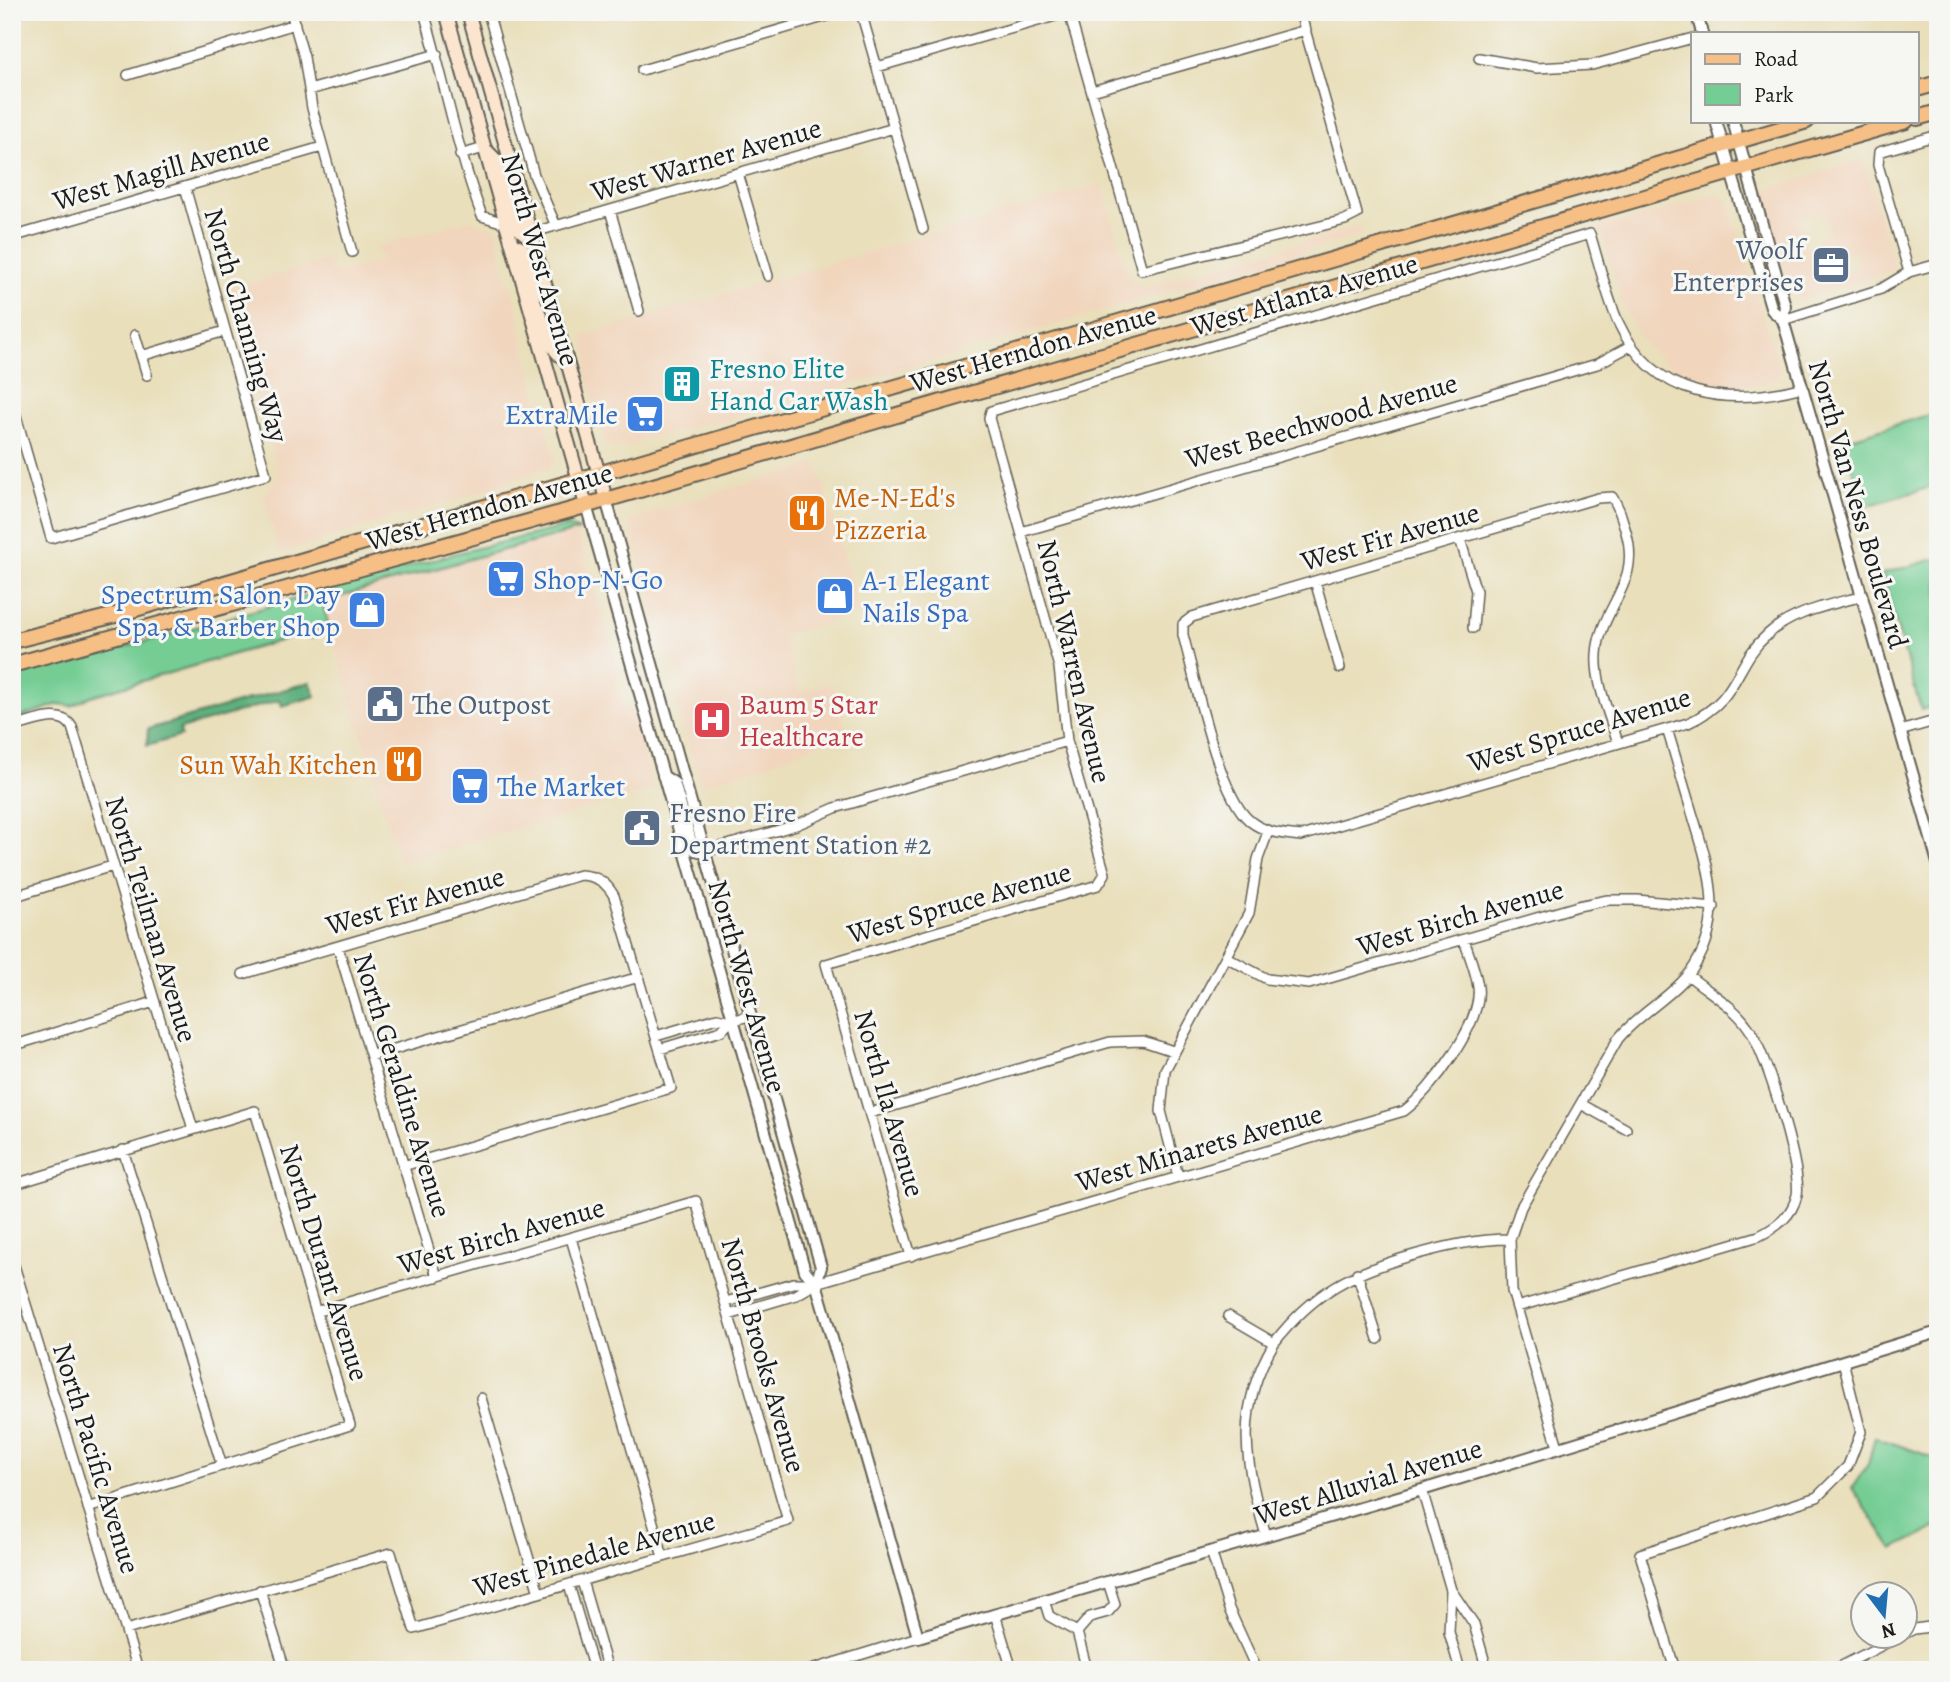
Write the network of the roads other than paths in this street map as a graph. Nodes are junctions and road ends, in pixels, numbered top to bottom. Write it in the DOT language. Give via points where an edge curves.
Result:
graph roads {
  1 [pos="291,12"];
  2 [pos="425,12"];
  3 [pos="446,12"];
  4 [pos="468,12"];
  5 [pos="488,12"];
  6 [pos="842,12"];
  7 [pos="861,12"];
  8 [pos="1069,12"];
  9 [pos="1300,12"];
  10 [pos="1696,12"];
  11 [pos="295,24"];
  12 [pos="1306,30"];
  13 [pos="1702,32"];
  14 [pos="1691,39"];
  15 [pos="436,54"];
  16 [pos="1479,58"];
  17 [pos="877,67"];
  18 [pos="642,69"];
  19 [pos="128,75"];
  20 [pos="1938,83"];
  21 [pos="1918,89"];
  22 [pos="309,90"];
  23 [pos="1092,91"];
  24 [pos="1938,111"];
  25 [pos="1918,118"];
  26 [pos="1716,122"];
  27 [pos="1733,122"];
  28 [pos="1803,122"];
  29 [pos="1903,122"];
  30 [pos="894,128"];
  31 [pos="1938,135"];
  32 [pos="1739,140"];
  33 [pos="1723,145"];
  34 [pos="322,147"];
  35 [pos="484,148"];
  36 [pos="460,155"];
  37 [pos="1745,168"];
  38 [pos="738,173"];
  39 [pos="1730,173"];
  40 [pos="185,187"];
  41 [pos="610,210"];
  42 [pos="504,223"];
  43 [pos="556,226"];
  44 [pos="923,229"];
  45 [pos="531,233"];
  46 [pos="12,237"];
  47 [pos="512,244"];
  48 [pos="352,252"];
  49 [pos="1938,264"];
  50 [pos="1909,272"];
  51 [pos="768,276"];
  52 [pos="523,284"];
  53 [pos="551,304"];
  54 [pos="639,311"];
  55 [pos="1783,320"];
  56 [pos="225,331"];
  57 [pos="135,335"];
  58 [pos="1632,345"];
  59 [pos="141,356"];
  60 [pos="566,359"];
  61 [pos="147,375"];
  62 [pos="1803,387"];
  63 [pos="12,402"];
  64 [pos="991,411"];
  65 [pos="599,473"];
  66 [pos="578,479"];
  67 [pos="606,499"];
  68 [pos="586,505"];
  69 [pos="1021,532"];
  70 [pos="1460,539"];
  71 [pos="1315,581"];
  72 [pos="1863,596"];
  73 [pos="1473,628"];
  74 [pos="12,641"];
  75 [pos="12,665"];
  76 [pos="1340,668"];
  77 [pos="1938,720"];
  78 [pos="12,727"];
  79 [pos="1667,729"];
  80 [pos="1900,731"];
  81 [pos="1067,741"];
  82 [pos="1618,743"];
  83 [pos="663,776"];
  84 [pos="1268,832"];
  85 [pos="704,852"];
  86 [pos="1938,863"];
  87 [pos="112,866"];
  88 [pos="1103,880"];
  89 [pos="12,897"];
  90 [pos="1714,907"];
  91 [pos="1464,940"];
  92 [pos="338,947"];
  93 [pos="1226,957"];
  94 [pos="826,964"];
  95 [pos="243,974"];
  96 [pos="1688,975"];
  97 [pos="639,977"];
  98 [pos="154,1002"];
  99 [pos="749,1016"];
  100 [pos="731,1021"];
  101 [pos="656,1036"];
  102 [pos="12,1046"];
  103 [pos="660,1049"];
  104 [pos="1173,1051"];
  105 [pos="371,1056"];
  106 [pos="1581,1104"];
  107 [pos="870,1113"];
  108 [pos="193,1129"];
  109 [pos="1626,1129"];
  110 [pos="123,1150"];
  111 [pos="403,1166"];
  112 [pos="1178,1176"];
  113 [pos="12,1185"];
  114 [pos="696,1201"];
  115 [pos="572,1238"];
  116 [pos="1510,1239"];
  117 [pos="911,1255"];
  118 [pos="12,1259"];
  119 [pos="1357,1273"];
  120 [pos="437,1277"];
  121 [pos="816,1283"];
  122 [pos="726,1302"];
  123 [pos="1517,1307"];
  124 [pos="318,1311"];
  125 [pos="729,1315"];
  126 [pos="1228,1316"];
  127 [pos="1938,1332"];
  128 [pos="1378,1339"];
  129 [pos="1275,1343"];
  130 [pos="1843,1361"];
  131 [pos="481,1398"];
  132 [pos="1558,1447"];
  133 [pos="222,1466"];
  134 [pos="1422,1490"];
  135 [pos="88,1508"];
  136 [pos="788,1521"];
  137 [pos="1266,1535"];
  138 [pos="1211,1551"];
  139 [pos="663,1557"];
  140 [pos="582,1581"];
  141 [pos="1108,1581"];
  142 [pos="569,1585"];
  143 [pos="260,1590"];
  144 [pos="1451,1590"];
  145 [pos="539,1593"];
  146 [pos="1044,1600"];
  147 [pos="995,1614"];
  148 [pos="1938,1626"];
  149 [pos="1918,1628"];
  150 [pos="126,1630"];
  151 [pos="1077,1632"];
  152 [pos="918,1637"];
  153 [pos="1873,1650"];
  154 [pos="138,1670"];
  155 [pos="285,1670"];
  156 [pos="594,1670"];
  157 [pos="608,1670"];
  158 [pos="811,1670"];
  159 [pos="1012,1670"];
  160 [pos="1087,1670"];
  161 [pos="1257,1670"];
  162 [pos="1460,1670"];
  163 [pos="1487,1670"];
  164 [pos="1675,1670"];
  165 [pos="1834,1670"];
  1 -- 11 [label="street"];
  2 -- 15 [label="street"];
  3 -- 35 [label="main road, North West Avenue"];
  4 -- 45 [label="main road, North West Avenue"];
  5 -- 43 [label="street" via="534,174"];
  6 -- 18 [label="street"];
  7 -- 17 [label="street"];
  8 -- 17 [label="street"];
  8 -- 23 [label="street"];
  9 -- 12 [label="street"];
  10 -- 13 [label="street"];
  11 -- 19 [label="street"];
  11 -- 22 [label="street"];
  12 -- 23 [label="street"];
  12 -- 23 [label="street" via="1357,214 1345,220 1142,270"];
  14 -- 16 [label="street" via="1592,65 1537,68"];
  15 -- 22 [label="street"];
  15 -- 36 [label="street"];
  17 -- 30 [label="street"];
  20 -- 21 [label="main road"];
  22 -- 34 [label="street"];
  24 -- 25 [label="main road"];
  26 -- 33 [label="street, North Van Ness Boulevard"];
  27 -- 32 [label="street, North Van Ness Boulevard"];
  28 -- 32 [label="main road, West Herndon Avenue"];
  29 -- 37 [label="main road, West Herndon Avenue"];
  30 -- 38 [label="street, West Warner Avenue"];
  30 -- 44 [label="street"];
  31 -- 50 [label="street" via="1878,152"];
  32 -- 33 [label="main road, West Herndon Avenue"];
  32 -- 37 [label="street, North Van Ness Boulevard"];
  33 -- 39 [label="street, North Van Ness Boulevard"];
  33 -- 65 [label="main road, West Herndon Avenue"];
  34 -- 40 [label="street, West Magill Avenue"];
  34 -- 48 [label="street"];
  35 -- 36 [label="street"];
  35 -- 42 [label="main road, North West Avenue"];
  35 -- 45 [label="main road" via="498,162 517,227"];
  36 -- 42 [label="street" via="482,216"];
  37 -- 39 [label="main road, West Herndon Avenue"];
  37 -- 55 [label="street, North Van Ness Boulevard" via="1784,306"];
  38 -- 41 [label="street, West Warner Avenue"];
  38 -- 51 [label="street"];
  39 -- 55 [label="street, North Van Ness Boulevard" via="1772,310"];
  39 -- 67 [label="main road, West Herndon Avenue"];
  40 -- 46 [label="street, West Magill Avenue"];
  40 -- 56 [label="street, North Channing Way"];
  41 -- 43 [label="street, West Warner Avenue"];
  41 -- 54 [label="street"];
  42 -- 47 [label="main road, North West Avenue"];
  43 -- 45 [label="street, West Warner Avenue"];
  45 -- 53 [label="main road, North West Avenue"];
  47 -- 52 [label="main road, North West Avenue"];
  47 -- 53 [label="main road" via="523,249 534,280"];
  49 -- 50 [label="street"];
  50 -- 55 [label="street" via="1881,289"];
  52 -- 60 [label="main road" via="537,301 556,352"];
  52 -- 66 [label="main road, North West Avenue"];
  53 -- 60 [label="main road, North West Avenue"];
  55 -- 62 [label="street, North Van Ness Boulevard"];
  56 -- 59 [label="street"];
  56 -- 63 [label="street, North Channing Way" via="266,475 51,538"];
  57 -- 59 [label="street"];
  58 -- 62 [label="street" via="1660,372 1712,397 1754,399"];
  58 -- 64 [label="street, West Atlanta Avenue" via="1613,309 1590,234"];
  58 -- 69 [label="street, West Beechwood Avenue" via="1597,364"];
  59 -- 61 [label="street"];
  60 -- 65 [label="main road, North West Avenue"];
  62 -- 72 [label="street, North Van Ness Boulevard"];
  64 -- 69 [label="street, North Warren Avenue" via="989,418"];
  65 -- 66 [label="main road, West Herndon Avenue"];
  65 -- 67 [label="main road, North West Avenue"];
  66 -- 68 [label="main road, North West Avenue"];
  66 -- 74 [label="main road, West Herndon Avenue"];
  67 -- 68 [label="main road, West Herndon Avenue"];
  67 -- 85 [label="street, North West Avenue"];
  68 -- 75 [label="main road, West Herndon Avenue"];
  68 -- 83 [label="street, North West Avenue"];
  69 -- 81 [label="street, North Warren Avenue" via="1059,667"];
  70 -- 71 [label="street, West Fir Avenue"];
  70 -- 73 [label="street" via="1476,591"];
  70 -- 82 [label="street, West Fir Avenue" via="1598,498 1612,497 1619,506 1629,541 1630,569 1600,638 1597,666"];
  71 -- 76 [label="street"];
  71 -- 84 [label="street, West Fir Avenue" via="1192,617 1183,624 1226,787 1240,810"];
  72 -- 79 [label="street, West Spruce Avenue" via="1779,625 1755,649 1721,702 1700,718"];
  72 -- 80 [label="street, North Van Ness Boulevard"];
  77 -- 80 [label="street"];
  78 -- 87 [label="street, North Teilman Avenue" via="53,716 69,721"];
  79 -- 82 [label="street, West Spruce Avenue"];
  79 -- 90 [label="street" via="1711,873"];
  80 -- 86 [label="street, North Van Ness Boulevard"];
  81 -- 85 [label="street" via="835,808 796,825"];
  81 -- 88 [label="street, North Warren Avenue"];
  82 -- 84 [label="street, West Spruce Avenue" via="1301,836"];
  83 -- 85 [label="street" via="674,783 695,850"];
  83 -- 100 [label="street, North West Avenue"];
  84 -- 93 [label="street" via="1258,859 1250,913"];
  85 -- 99 [label="street, North West Avenue"];
  87 -- 89 [label="street"];
  87 -- 98 [label="street, North Teilman Avenue"];
  88 -- 94 [label="street, West Spruce Avenue"];
  90 -- 91 [label="street, West Birch Avenue" via="1608,900"];
  90 -- 96 [label="street" via="1706,945"];
  91 -- 93 [label="street, West Birch Avenue" via="1309,984 1267,979"];
  91 -- 112 [label="street, West Minarets Avenue" via="1479,990 1457,1049 1424,1096 1404,1111"];
  92 -- 95 [label="street, West Fir Avenue"];
  92 -- 97 [label="street, West Fir Avenue" via="580,875 600,880 614,896"];
  92 -- 105 [label="street, North Geraldine Avenue"];
  93 -- 104 [label="street"];
  94 -- 107 [label="street, North Ila Avenue"];
  96 -- 106 [label="street" via="1618,1039"];
  96 -- 123 [label="street" via="1747,1025 1762,1053 1796,1167 1797,1195 1787,1218 1759,1236"];
  97 -- 101 [label="street"];
  97 -- 105 [label="street"];
  98 -- 102 [label="street"];
  98 -- 108 [label="street, North Teilman Avenue"];
  99 -- 100 [label="street"];
  99 -- 121 [label="street, North West Avenue" via="821,1267"];
  100 -- 101 [label="street" via="717,1018"];
  100 -- 103 [label="street" via="721,1031"];
  100 -- 121 [label="street, North West Avenue" via="805,1271"];
  101 -- 103 [label="street"];
  103 -- 111 [label="street" via="671,1088"];
  104 -- 107 [label="street" via="1143,1041 1110,1042"];
  104 -- 112 [label="street" via="1160,1099"];
  105 -- 111 [label="street, North Geraldine Avenue"];
  106 -- 109 [label="street"];
  106 -- 116 [label="street" via="1521,1207"];
  107 -- 117 [label="street, North Ila Avenue"];
  108 -- 110 [label="street"];
  108 -- 124 [label="street, North Durant Avenue" via="255,1111"];
  110 -- 113 [label="street"];
  110 -- 133 [label="street"];
  111 -- 120 [label="street, North Geraldine Avenue"];
  112 -- 117 [label="street, West Minarets Avenue"];
  114 -- 115 [label="street, West Birch Avenue"];
  114 -- 122 [label="street, North Brooks Avenue"];
  115 -- 120 [label="street, West Birch Avenue"];
  115 -- 139 [label="street"];
  116 -- 119 [label="street" via="1449,1245"];
  116 -- 123 [label="street" via="1509,1275"];
  117 -- 121 [label="street, West Minarets Avenue"];
  118 -- 135 [label="street, North Pacific Avenue"];
  119 -- 128 [label="street"];
  119 -- 129 [label="street" via="1313,1301"];
  120 -- 124 [label="street, West Birch Avenue"];
  121 -- 122 [label="street, West Minarets Avenue" via="793,1283"];
  121 -- 125 [label="street, West Minarets Avenue" via="796,1295"];
  121 -- 152 [label="street, North West Avenue"];
  122 -- 125 [label="street, North Brooks Avenue"];
  123 -- 132 [label="street"];
  124 -- 133 [label="street, North Durant Avenue" via="350,1425"];
  125 -- 136 [label="street, North Brooks Avenue"];
  126 -- 129 [label="street"];
  127 -- 130 [label="street, West Alluvial Avenue"];
  129 -- 137 [label="street" via="1252,1391 1246,1445 1249,1478"];
  130 -- 132 [label="street, West Alluvial Avenue"];
  130 -- 164 [label="street" via="1861,1432 1848,1466 1817,1497 1640,1554"];
  131 -- 145 [label="street"];
  132 -- 134 [label="street, West Alluvial Avenue"];
  133 -- 135 [label="street"];
  134 -- 137 [label="street, West Alluvial Avenue"];
  134 -- 144 [label="street"];
  135 -- 150 [label="street, North Pacific Avenue"];
  136 -- 139 [label="street, West Pinedale Avenue"];
  137 -- 138 [label="street, West Alluvial Avenue"];
  138 -- 141 [label="street, West Alluvial Avenue"];
  138 -- 161 [label="street" via="1229,1609"];
  139 -- 140 [label="street, West Pinedale Avenue"];
  140 -- 142 [label="street, West Pinedale Avenue"];
  140 -- 157 [label="street"];
  141 -- 146 [label="street, West Alluvial Avenue"];
  141 -- 151 [label="street" via="1115,1604 1108,1612 1090,1617"];
  142 -- 145 [label="street, West Pinedale Avenue"];
  142 -- 156 [label="street"];
  143 -- 145 [label="street, West Pinedale Avenue" via="391,1553 414,1629"];
  143 -- 150 [label="street"];
  143 -- 155 [label="street"];
  144 -- 162 [label="street" via="1449,1632"];
  144 -- 163 [label="street" via="1474,1625"];
  146 -- 147 [label="street, West Alluvial Avenue"];
  146 -- 151 [label="street" via="1049,1616"];
  147 -- 152 [label="street, West Alluvial Avenue"];
  147 -- 159 [label="street"];
  148 -- 149 [label="street"];
  150 -- 154 [label="street, North Pacific Avenue"];
  151 -- 160 [label="street"];
  152 -- 158 [label="street, West Alluvial Avenue"];
  153 -- 165 [label="street"];
}
